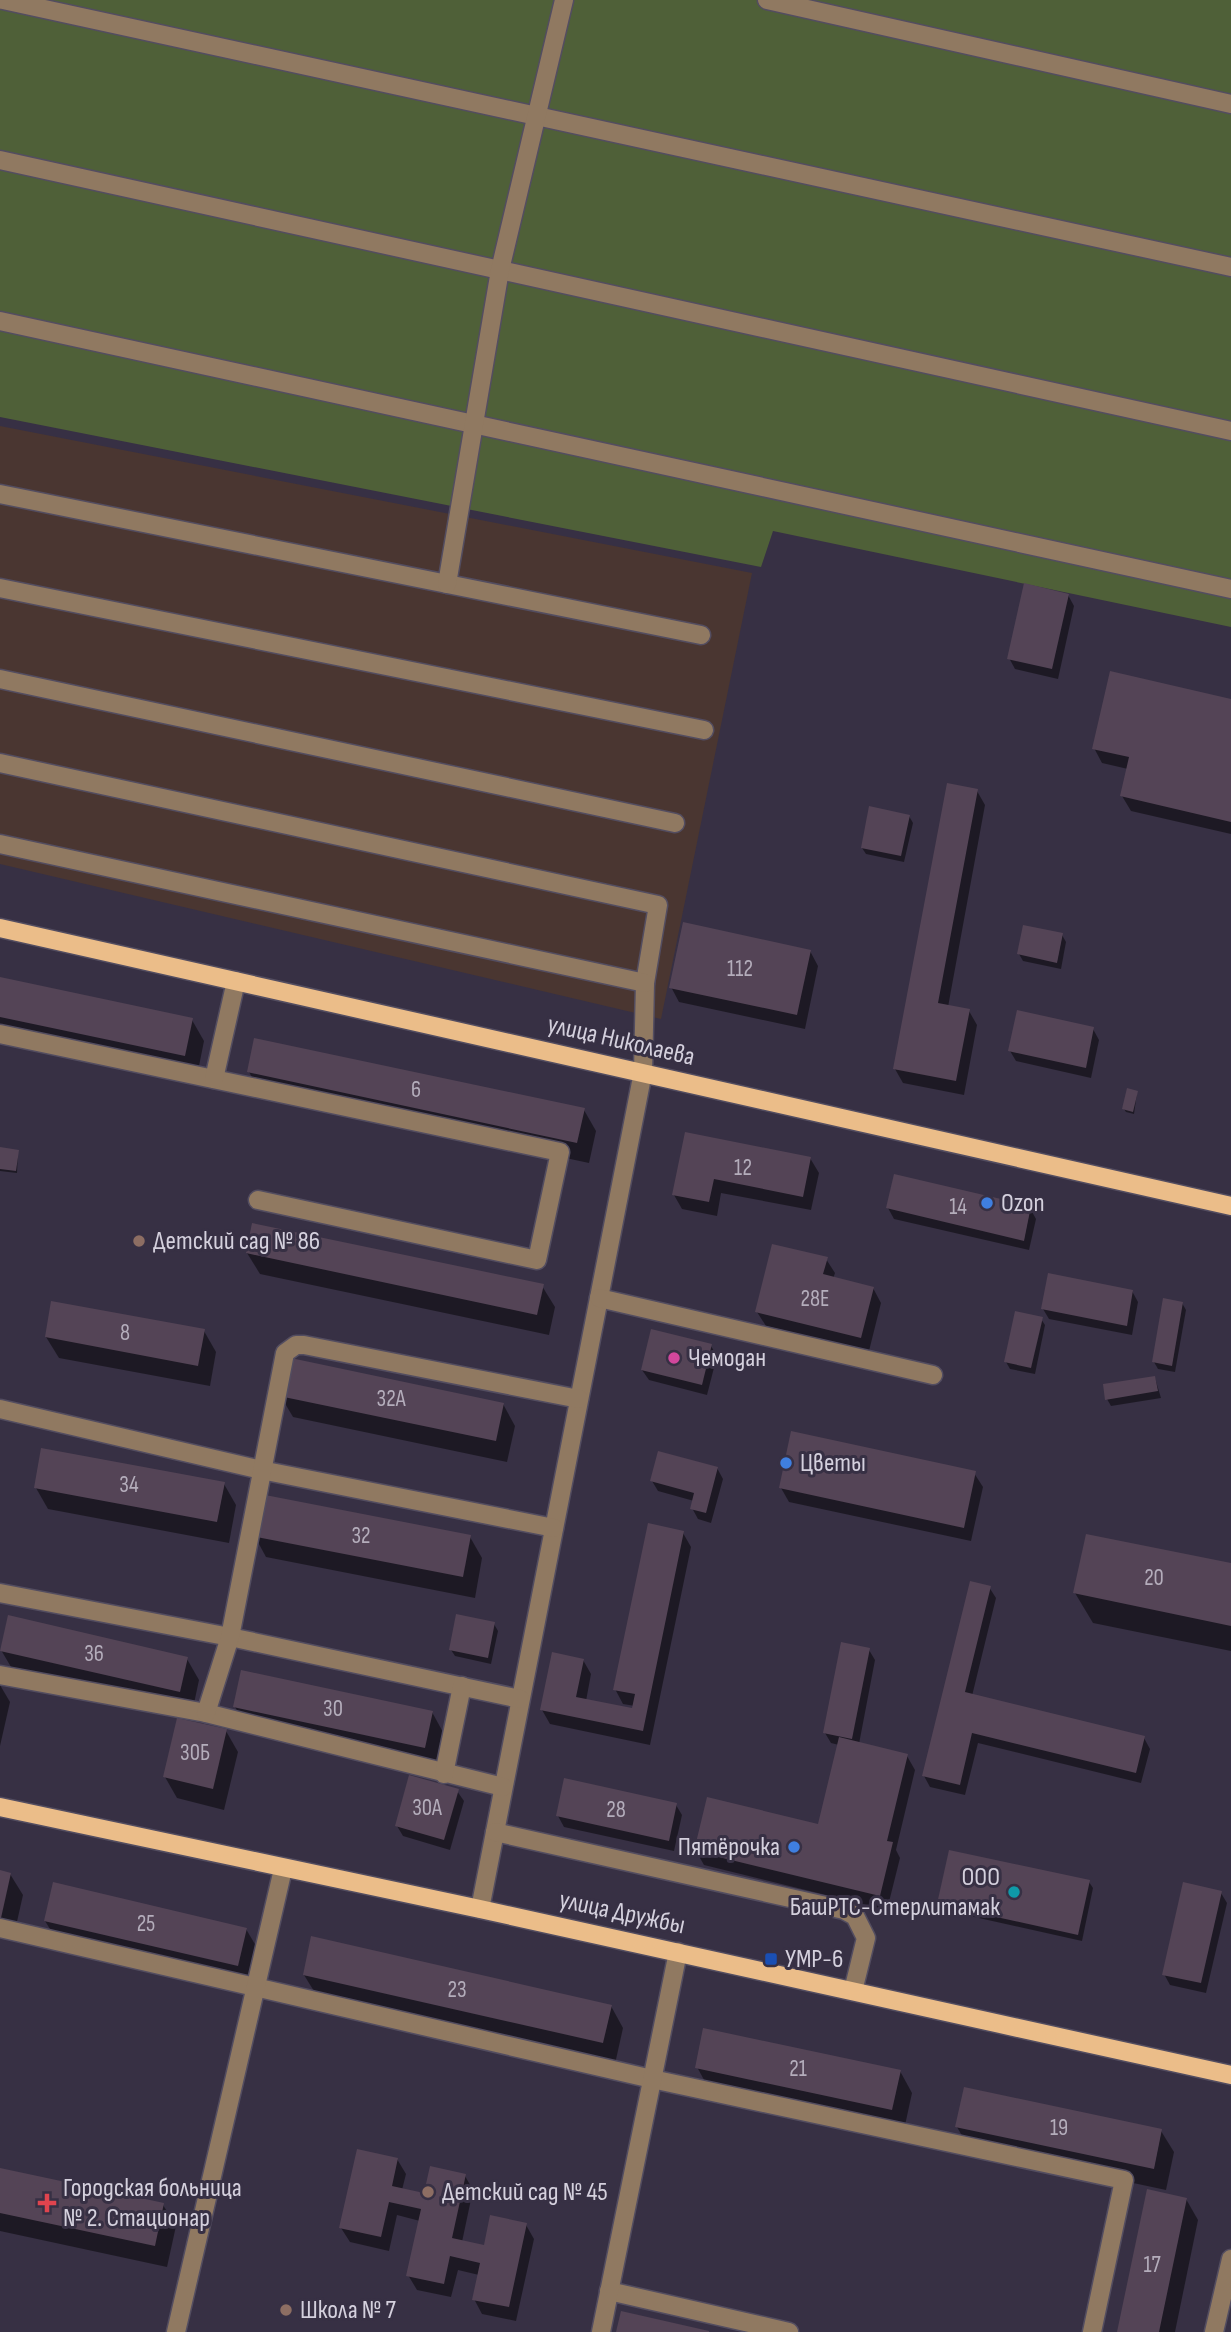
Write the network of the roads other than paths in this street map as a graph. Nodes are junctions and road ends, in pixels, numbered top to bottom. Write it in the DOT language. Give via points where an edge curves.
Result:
graph roads {
  1 [pos="3,0"];
  2 [pos="564,0"];
  3 [pos="767,0"];
  4 [pos="1231,104"];
  5 [pos="537,116"];
  6 [pos="0,160"];
  7 [pos="1231,267"];
  8 [pos="500,270"];
  9 [pos="0,321"];
  10 [pos="474,424"];
  11 [pos="1231,431"];
  12 [pos="0,494"];
  13 [pos="446,584"];
  14 [pos="0,588"];
  15 [pos="1231,589"];
  16 [pos="701,635"];
  17 [pos="0,679"];
  18 [pos="704,730"];
  19 [pos="0,763"];
  20 [pos="675,823"];
  21 [pos="0,844"];
  22 [pos="0,928"];
  23 [pos="236,981"];
  24 [pos="645,983"];
  25 [pos="0,1034"];
  26 [pos="643,1072"];
  27 [pos="214,1079"];
  28 [pos="258,1200"];
  29 [pos="1231,1206"];
  30 [pos="599,1298"];
  31 [pos="933,1375"];
  32 [pos="579,1399"];
  33 [pos="0,1409"];
  34 [pos="261,1470"];
  35 [pos="554,1528"];
  36 [pos="0,1593"];
  37 [pos="230,1637"];
  38 [pos="0,1675"];
  39 [pos="462,1686"];
  40 [pos="520,1699"];
  41 [pos="205,1713"];
  42 [pos="444,1774"];
  43 [pos="503,1787"];
  44 [pos="0,1807"];
  45 [pos="495,1832"];
  46 [pos="283,1869"];
  47 [pos="480,1909"];
  48 [pos="0,1928"];
  49 [pos="678,1952"];
  50 [pos="256,1987"];
  51 [pos="853,1991"];
  52 [pos="1231,2076"];
  53 [pos="652,2080"];
  54 [pos="1231,2259"];
  55 [pos="609,2291"];
  56 [pos="176,2332"];
  57 [pos="601,2332"];
  58 [pos="789,2332"];
  59 [pos="1092,2332"];
  60 [pos="1214,2332"];
  1 -- 5 [label="street"];
  2 -- 5 [label="street"];
  3 -- 4 [label="street"];
  5 -- 7 [label="street"];
  5 -- 8 [label="street"];
  6 -- 8 [label="street"];
  8 -- 10 [label="street"];
  8 -- 11 [label="street"];
  9 -- 10 [label="street"];
  10 -- 13 [label="street"];
  10 -- 15 [label="street"];
  12 -- 13 [label="street"];
  13 -- 16 [label="street"];
  14 -- 18 [label="street"];
  17 -- 20 [label="street"];
  19 -- 24 [label="street" via="658,905"];
  21 -- 24 [label="street"];
  22 -- 23 [label="main road, улица Николаева"];
  23 -- 26 [label="main road, улица Николаева"];
  23 -- 27 [label="street"];
  24 -- 26 [label="street"];
  25 -- 27 [label="street"];
  26 -- 29 [label="main road, улица Николаева"];
  26 -- 30 [label="street"];
  27 -- 28 [label="street" via="560,1152 537,1260"];
  30 -- 31 [label="street"];
  30 -- 32 [label="street"];
  32 -- 34 [label="street" via="296,1345 285,1353"];
  32 -- 35 [label="street"];
  33 -- 34 [label="street"];
  34 -- 35 [label="street"];
  34 -- 37 [label="street"];
  35 -- 40 [label="street"];
  36 -- 37 [label="street"];
  37 -- 39 [label="street"];
  37 -- 41 [label="street"];
  38 -- 41 [label="street"];
  39 -- 40 [label="street"];
  39 -- 42 [label="street"];
  40 -- 43 [label="street"];
  41 -- 42 [label="street"];
  42 -- 43 [label="street"];
  43 -- 45 [label="street"];
  44 -- 46 [label="main road, улица Дружбы"];
  45 -- 47 [label="street"];
  45 -- 51 [label="street" via="844,1910 855,1916 866,1938"];
  46 -- 47 [label="main road, улица Дружбы"];
  46 -- 50 [label="street"];
  47 -- 49 [label="main road, улица Дружбы"];
  48 -- 50 [label="street"];
  49 -- 51 [label="main road, улица Дружбы"];
  49 -- 53 [label="street"];
  50 -- 53 [label="street"];
  50 -- 56 [label="street"];
  51 -- 52 [label="main road, улица Дружбы"];
  53 -- 55 [label="street"];
  53 -- 59 [label="street" via="1124,2180"];
  54 -- 60 [label="street"];
  55 -- 57 [label="street"];
  55 -- 58 [label="street"];
}
